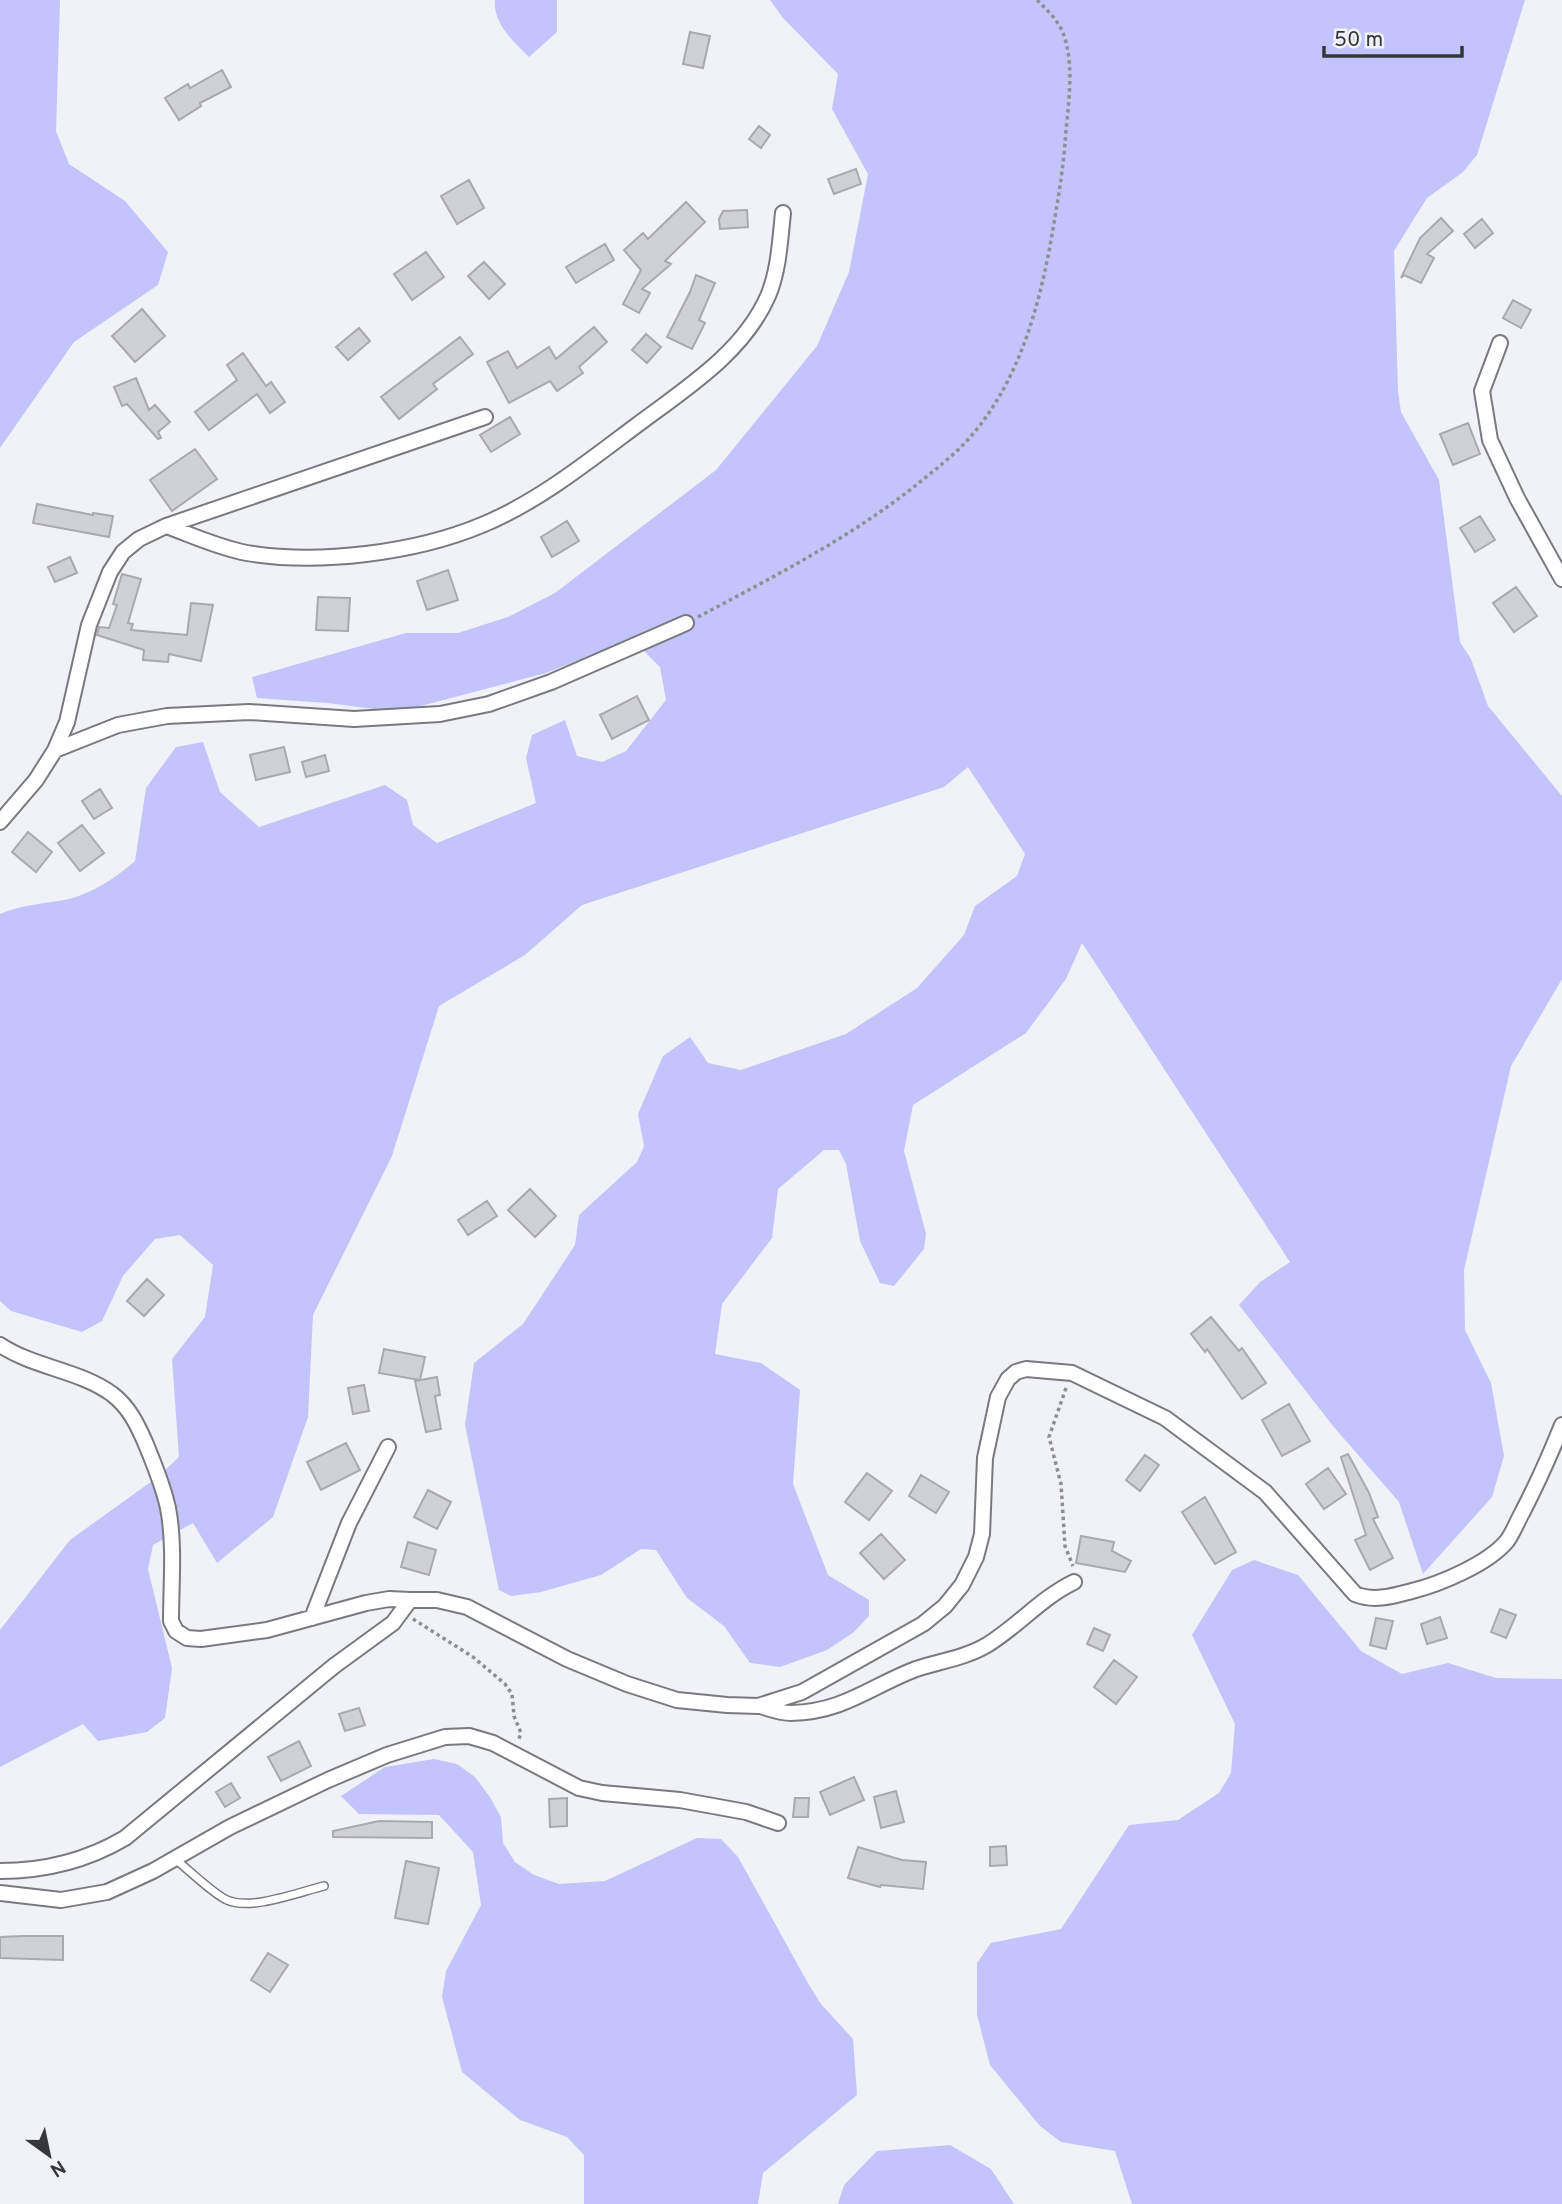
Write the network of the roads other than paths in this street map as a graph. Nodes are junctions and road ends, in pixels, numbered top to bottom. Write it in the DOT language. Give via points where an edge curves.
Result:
graph roads {
  1 [pos="783,213"];
  2 [pos="1500,344"];
  3 [pos="485,417"];
  4 [pos="166,526"];
  5 [pos="1562,579"];
  6 [pos="687,623"];
  7 [pos="55,750"];
  8 [pos="0,822"];
  9 [pos="0,1345"];
  10 [pos="1562,1425"];
  11 [pos="388,1447"];
  12 [pos="1074,1582"];
  13 [pos="410,1600"];
  14 [pos="312,1618"];
  15 [pos="758,1706"];
  16 [pos="778,1823"];
  17 [pos="175,1859"];
  18 [pos="0,1871"];
  19 [pos="324,1886"];
  20 [pos="0,1893"];
  1 -- 4 [label="street" via="777,267 768,296 729,352 563,479 484,525 386,551 318,556 246,553"];
  2 -- 5 [label="street" via="1482,391 1490,440"];
  3 -- 4 [label="street"];
  4 -- 7 [label="street" via="123,552 110,572 89,625 67,722"];
  6 -- 7 [label="street" via="551,682 489,704 440,714 354,719 249,712 167,716 118,724"];
  7 -- 8 [label="street"];
  9 -- 14 [label="street" via="18,1357 75,1374 112,1394 131,1412 159,1475 168,1510 176,1631 201,1639"];
  10 -- 15 [label="street" via="1508,1540 1497,1550 1443,1580 1366,1599 1355,1594 1265,1492 1165,1418 1072,1373 1016,1372 998,1397 985,1458 982,1534 962,1585 923,1624 802,1692"];
  11 -- 14 [label="street" via="349,1523"];
  12 -- 15 [label="street" via="984,1647 917,1669 846,1703 789,1713"];
  13 -- 14 [label="street" via="366,1603"];
  13 -- 15 [label="street" via="467,1607 568,1659 677,1700"];
  13 -- 18 [label="street" via="393,1623 230,1749 125,1838 65,1864"];
  16 -- 17 [label="street" via="680,1800 579,1788 469,1735 444,1737 398,1751 328,1780"];
  17 -- 19 [label="lane" via="227,1900 243,1903"];
  17 -- 20 [label="street" via="93,1896 61,1900"];
}
